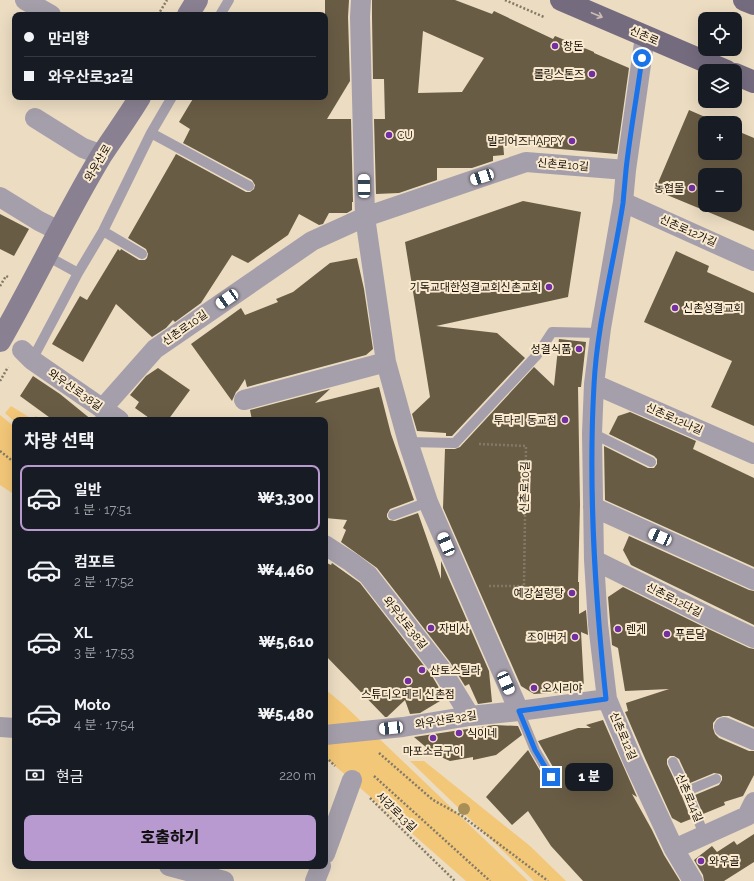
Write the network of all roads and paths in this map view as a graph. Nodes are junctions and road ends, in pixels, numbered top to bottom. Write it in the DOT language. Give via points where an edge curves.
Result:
graph roads {
  1 [pos="25,0"];
  2 [pos="167,0"];
  3 [pos="197,0"];
  4 [pos="229,0"];
  5 [pos="361,0"];
  6 [pos="561,0"];
  7 [pos="744,0"];
  8 [pos="754,4"];
  9 [pos="45,12"];
  10 [pos="160,12"];
  11 [pos="190,12"];
  12 [pos="222,12"];
  13 [pos="645,36"];
  14 [pos="711,64"];
  15 [pos="742,77"];
  16 [pos="754,82"];
  17 [pos="138,100"];
  18 [pos="170,100"];
  19 [pos="35,118"];
  20 [pos="151,133"];
  21 [pos="102,155"];
  22 [pos="626,170"];
  23 [pos="249,186"];
  24 [pos="0,197"];
  25 [pos="623,202"];
  26 [pos="365,217"];
  27 [pos="59,231"];
  28 [pos="103,231"];
  29 [pos="142,254"];
  30 [pos="47,256"];
  31 [pos="754,261"];
  32 [pos="78,274"];
  33 [pos="6,276"];
  34 [pos="0,286"];
  35 [pos="600,333"];
  36 [pos="0,340"];
  37 [pos="27,355"];
  38 [pos="386,362"];
  39 [pos="594,384"];
  40 [pos="244,400"];
  41 [pos="102,409"];
  42 [pos="114,417"];
  43 [pos="592,433"];
  44 [pos="408,442"];
  45 [pos="455,443"];
  46 [pos="0,451"];
  47 [pos="754,454"];
  48 [pos="12,461"];
  49 [pos="651,462"];
  50 [pos="428,502"];
  51 [pos="593,507"];
  52 [pos="393,515"];
  53 [pos="328,547"];
  54 [pos="594,560"];
  55 [pos="754,580"];
  56 [pos="463,585"];
  57 [pos="754,638"];
  58 [pos="606,699"];
  59 [pos="519,711"];
  60 [pos="470,716"];
  61 [pos="0,727"];
  62 [pos="724,727"];
  63 [pos="12,728"];
  64 [pos="354,732"];
  65 [pos="328,735"];
  66 [pos="754,740"];
  67 [pos="328,759"];
  68 [pos="673,762"];
  69 [pos="361,776"];
  70 [pos="551,777"];
  71 [pos="716,779"];
  72 [pos="687,791"];
  73 [pos="752,812"];
  74 [pos="704,835"];
  75 [pos="328,848"];
  76 [pos="674,849"];
  77 [pos="180,869"];
  78 [pos="320,869"];
  79 [pos="224,881"];
  80 [pos="315,881"];
  81 [pos="455,881"];
  82 [pos="490,881"];
  83 [pos="548,881"];
  84 [pos="693,881"];
  1 -- 9 [label="street"];
  2 -- 10 [label="path"];
  3 -- 11 [label="street"];
  4 -- 12 [label="lane"];
  5 -- 26 [label="street"];
  6 -- 13 [label="main road, 신촌로, one-way"];
  7 -- 8 [label="main road"];
  13 -- 14 [label="main road, 신촌로"];
  13 -- 22 [label="street, 신촌로12길"];
  15 -- 16 [label="main road"];
  17 -- 21 [label="street, 와우산로"];
  18 -- 20 [label="lane"];
  19 -- 21 [label="street" via="83,148"];
  20 -- 23 [label="lane"];
  20 -- 28 [label="lane"];
  21 -- 27 [label="street, 와우산로"];
  22 -- 25 [label="street, 신촌로12길"];
  22 -- 26 [label="street, 신촌로10길" via="526,162"];
  24 -- 27 [label="street"];
  25 -- 31 [label="street, 신촌로12가길"];
  25 -- 35 [label="street, 신촌로12길"];
  26 -- 38 [label="street"];
  26 -- 41 [label="street, 신촌로10길" via="312,241 155,349"];
  27 -- 30 [label="street, 와우산로"];
  28 -- 29 [label="lane"];
  28 -- 32 [label="lane"];
  30 -- 32 [label="lane"];
  30 -- 36 [label="street, 와우산로"];
  32 -- 37 [label="lane"];
  33 -- 34 [label="path"];
  35 -- 39 [label="street, 신촌로12길"];
  35 -- 45 [label="lane" via="552,332 537,356"];
  37 -- 41 [label="street, 와우산로38길"];
  38 -- 40 [label="street"];
  38 -- 44 [label="street"];
  39 -- 43 [label="street, 신촌로12길"];
  39 -- 47 [label="street, 신촌로12나길"];
  41 -- 42 [label="street, 와우산로38길"];
  43 -- 49 [label="lane"];
  43 -- 51 [label="street, 신촌로12길"];
  44 -- 45 [label="lane"];
  44 -- 50 [label="street"];
  45 -- 56 [label="path, 신촌로10길" via="526,446 524,586"];
  46 -- 48 [label="path"];
  50 -- 52 [label="lane"];
  50 -- 56 [label="street"];
  51 -- 54 [label="street, 신촌로12길"];
  51 -- 55 [label="street"];
  53 -- 60 [label="street, 와우산로38길" via="368,575 441,669"];
  54 -- 57 [label="street, 신촌로12다길"];
  54 -- 58 [label="street, 신촌로12길"];
  56 -- 59 [label="street"];
  58 -- 59 [label="street, 와우산로32길"];
  58 -- 76 [label="street, 신촌로12길"];
  59 -- 60 [label="street, 와우산로32길"];
  59 -- 70 [label="lane" via="535,750"];
  60 -- 64 [label="street, 와우산로32길"];
  61 -- 63 [label="street"];
  62 -- 66 [label="street"];
  64 -- 65 [label="street, 와우산로32길"];
  64 -- 83 [label="path" via="433,800 462,816"];
  67 -- 69 [label="path, 서강로13길"];
  68 -- 72 [label="lane, 신촌로14길"];
  69 -- 75 [label="street"];
  69 -- 81 [label="path, 서강로13길"];
  69 -- 82 [label="path"];
  71 -- 72 [label="lane"];
  72 -- 74 [label="lane, 신촌로14길"];
  73 -- 74 [label="street, 신촌로14길"];
  74 -- 76 [label="street, 신촌로14길"];
  76 -- 84 [label="street, 신촌로12길"];
  77 -- 79 [label="street"];
  78 -- 80 [label="street"];
}
